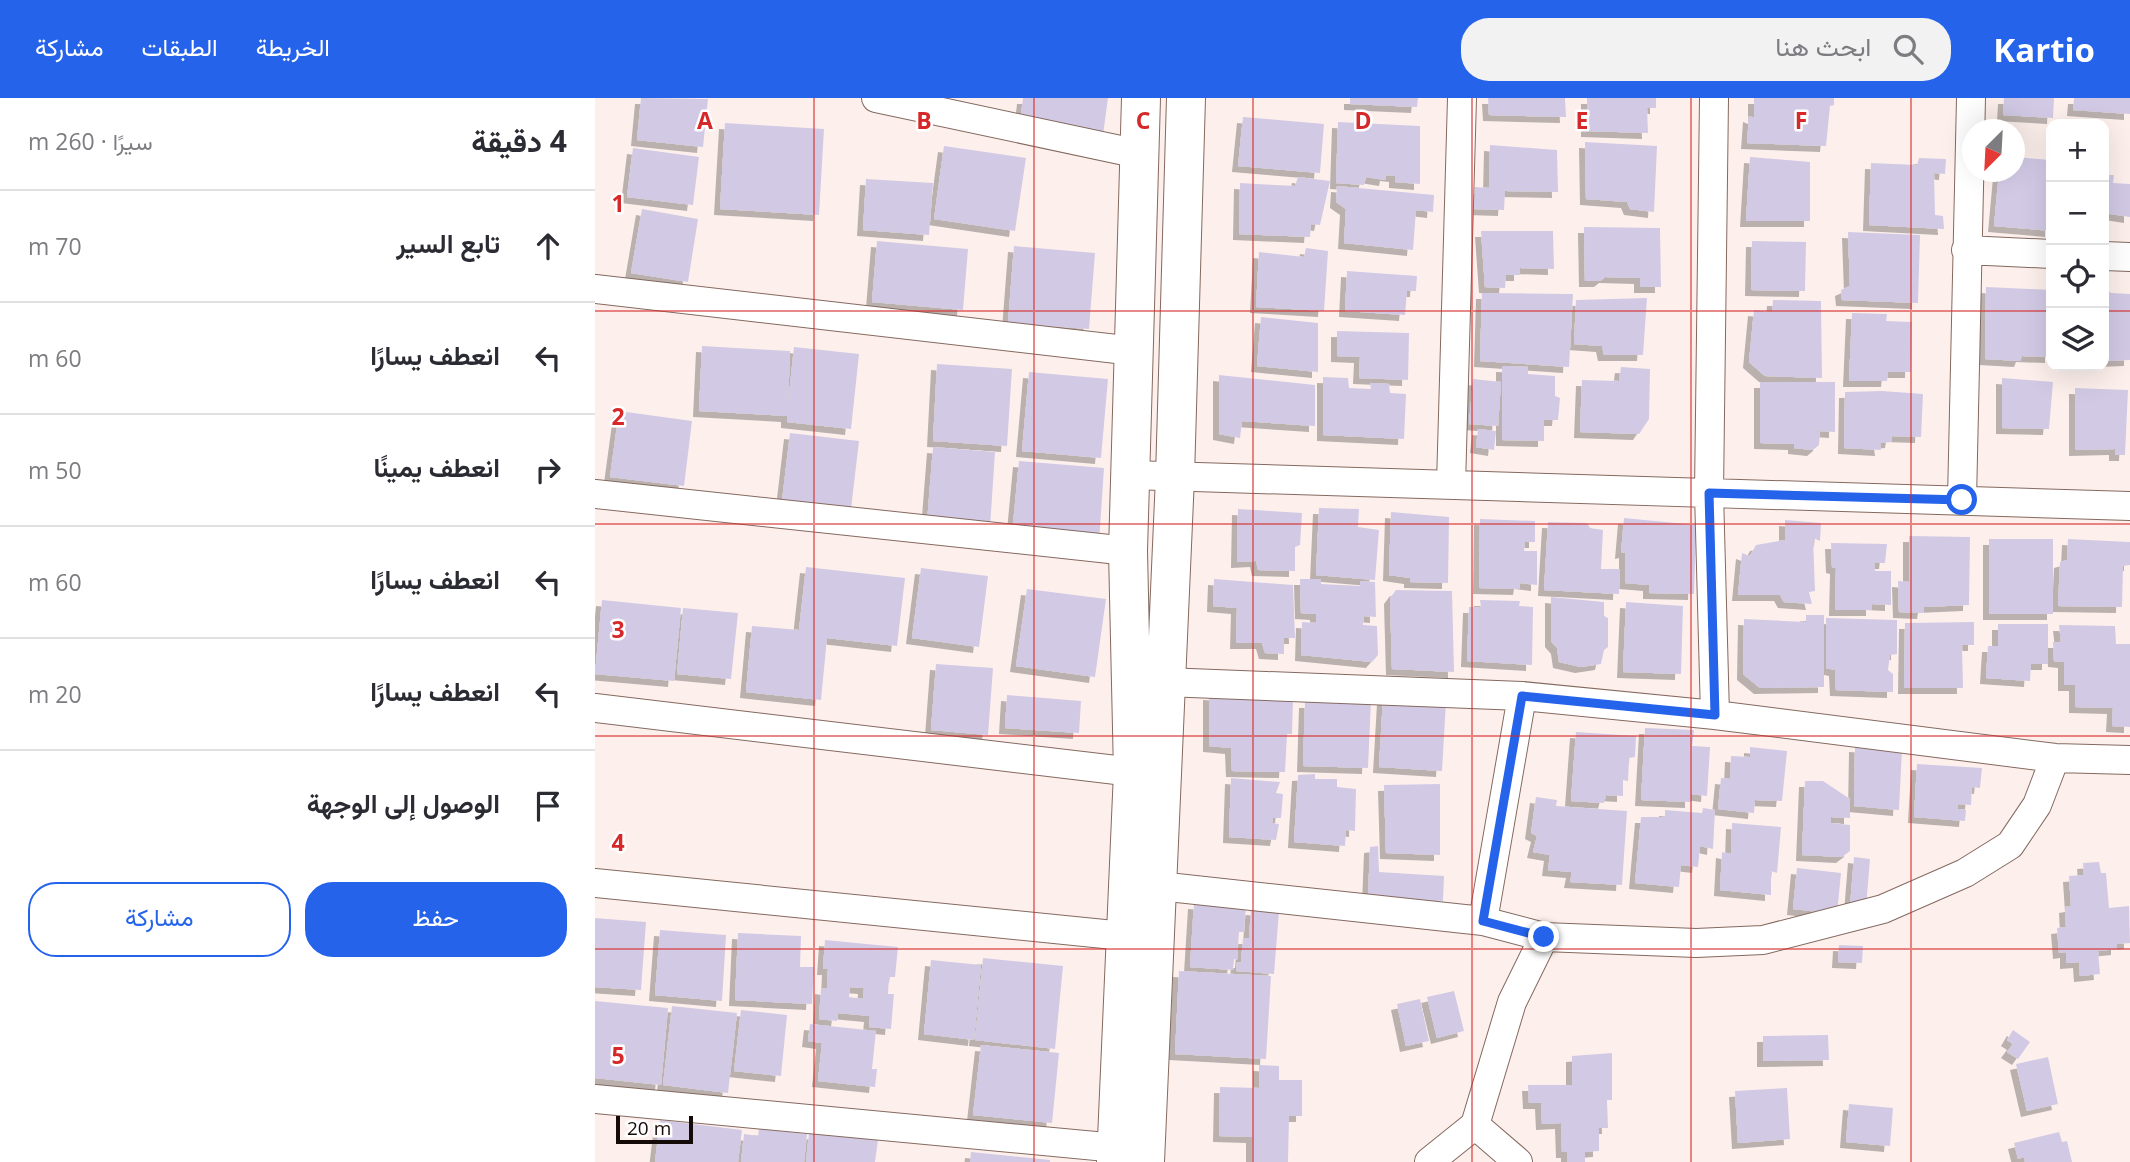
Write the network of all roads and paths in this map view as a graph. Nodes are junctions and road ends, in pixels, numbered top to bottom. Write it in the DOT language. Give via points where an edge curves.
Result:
graph roads {
  1 [pos="876,98"];
  2 [pos="1141,98"];
  3 [pos="1186,98"];
  4 [pos="1462,98"];
  5 [pos="1714,98"];
  6 [pos="1971,98"];
  7 [pos="927,103"];
  8 [pos="1139,155"];
  9 [pos="1966,250"];
  10 [pos="2046,254"];
  11 [pos="2109,256"];
  12 [pos="2130,257"];
  13 [pos="595,289"];
  14 [pos="1134,351"];
  15 [pos="1131,475"];
  16 [pos="1175,477"];
  17 [pos="1451,485"];
  18 [pos="1709,493"];
  19 [pos="595,494"];
  20 [pos="1962,500"];
  21 [pos="2130,506"];
  22 [pos="1128,551"];
  23 [pos="1165,682"];
  24 [pos="1522,696"];
  25 [pos="595,708"];
  26 [pos="1715,715"];
  27 [pos="2055,758"];
  28 [pos="2130,760"];
  29 [pos="1133,772"];
  30 [pos="595,883"];
  31 [pos="1143,885"];
  32 [pos="1483,921"];
  33 [pos="1124,936"];
  34 [pos="1544,937"];
  35 [pos="595,1099"];
  36 [pos="1475,1125"];
  37 [pos="1131,1154"];
  38 [pos="1431,1161"];
  39 [pos="1518,1162"];
  1 -- 7 [label="street"];
  2 -- 8 [label="main road"];
  3 -- 16 [label="main road"];
  4 -- 17 [label="street"];
  5 -- 18 [label="street"];
  6 -- 9 [label="street"];
  7 -- 8 [label="street"];
  8 -- 14 [label="main road"];
  9 -- 10 [label="street"];
  9 -- 20 [label="street"];
  11 -- 12 [label="street"];
  13 -- 14 [label="street"];
  14 -- 15 [label="main road"];
  15 -- 16 [label="street"];
  15 -- 22 [label="main road"];
  16 -- 17 [label="street"];
  16 -- 23 [label="main road"];
  17 -- 18 [label="street"];
  18 -- 20 [label="street"];
  18 -- 26 [label="street"];
  19 -- 22 [label="street"];
  20 -- 21 [label="street"];
  22 -- 29 [label="main road"];
  23 -- 24 [label="street"];
  23 -- 31 [label="main road"];
  24 -- 26 [label="street"];
  24 -- 32 [label="street"];
  25 -- 29 [label="street"];
  26 -- 27 [label="street"];
  27 -- 28 [label="street"];
  27 -- 34 [label="street" via="2037,805 2010,845 1965,873 1883,909 1763,940 1696,943"];
  29 -- 31 [label="main road"];
  30 -- 33 [label="street"];
  31 -- 32 [label="street"];
  31 -- 33 [label="main road"];
  31 -- 37 [label="main road"];
  32 -- 34 [label="street"];
  33 -- 37 [label="main road"];
  34 -- 36 [label="street" via="1512,1002"];
  35 -- 37 [label="street"];
  36 -- 38 [label="street"];
  36 -- 39 [label="street"];
}
